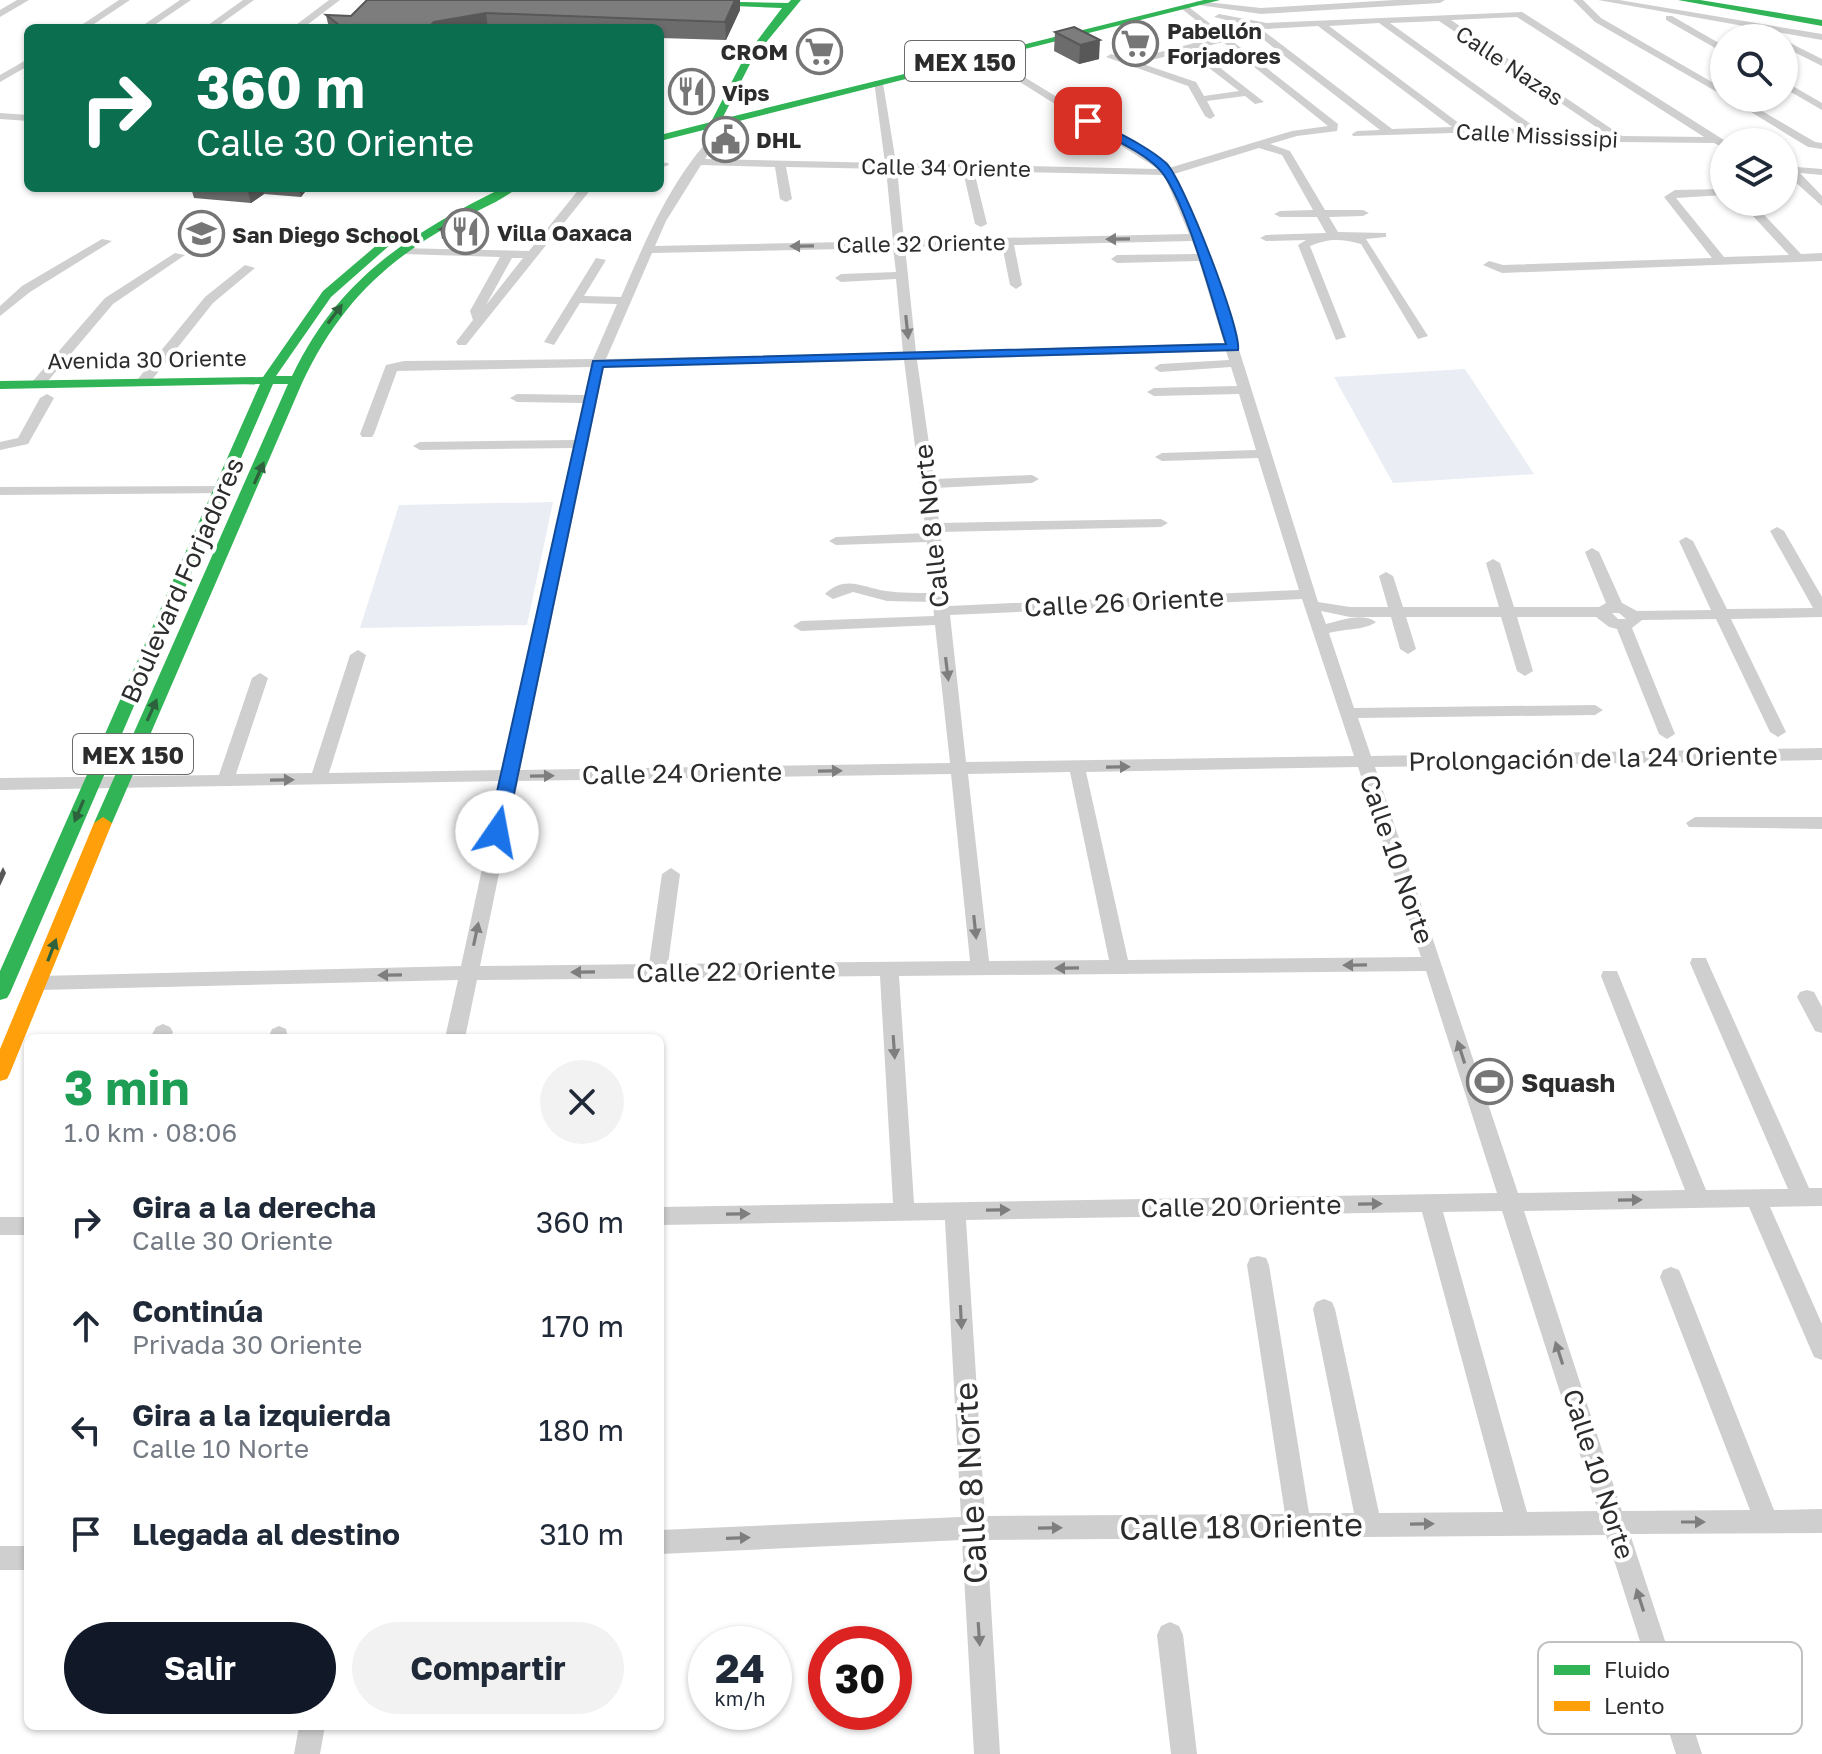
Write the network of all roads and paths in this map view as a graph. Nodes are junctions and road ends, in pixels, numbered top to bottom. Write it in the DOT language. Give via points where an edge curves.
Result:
graph roads {
  1 [pos="24,0"];
  2 [pos="125,0"];
  3 [pos="186,0"];
  4 [pos="249,0"];
  5 [pos="335,0"];
  6 [pos="662,0"];
  7 [pos="1232,0"];
  8 [pos="1440,0"];
  9 [pos="1578,0"];
  10 [pos="1603,0"];
  11 [pos="1683,0"];
  12 [pos="1198,6"];
  13 [pos="789,8"];
  14 [pos="1240,9"];
  15 [pos="1656,11"];
  16 [pos="0,14"];
  17 [pos="1504,14"];
  18 [pos="1440,17"];
  19 [pos="1701,19"];
  20 [pos="1380,20"];
  21 [pos="1319,23"];
  22 [pos="1822,23"];
  23 [pos="88,24"];
  24 [pos="150,24"];
  25 [pos="215,24"];
  26 [pos="303,24"];
  27 [pos="1715,24"];
  28 [pos="1730,24"];
  29 [pos="1080,28"];
  30 [pos="1262,28"];
  31 [pos="1822,37"];
  32 [pos="1798,38"];
  33 [pos="1222,39"];
  34 [pos="1710,42"];
  35 [pos="1189,48"];
  36 [pos="1798,48"];
  37 [pos="985,56"];
  38 [pos="1111,57"];
  39 [pos="1130,63"];
  40 [pos="1822,63"];
  41 [pos="24,64"];
  42 [pos="0,79"];
  43 [pos="878,83"];
  44 [pos="1710,85"];
  45 [pos="1798,92"];
  46 [pos="1247,93"];
  47 [pos="1201,99"];
  48 [pos="1259,102"];
  49 [pos="1822,107"];
  50 [pos="1755,112"];
  51 [pos="1210,116"];
  52 [pos="724,121"];
  53 [pos="664,127"];
  54 [pos="1462,130"];
  55 [pos="1534,131"];
  56 [pos="1389,132"];
  57 [pos="1357,134"];
  58 [pos="664,137"];
  59 [pos="1710,137"];
  60 [pos="1620,139"];
  61 [pos="1701,140"];
  62 [pos="1710,141"];
  63 [pos="1259,144"];
  64 [pos="1710,145"];
  65 [pos="1822,146"];
  66 [pos="698,162"];
  67 [pos="780,165"];
  68 [pos="891,166"];
  69 [pos="968,167"];
  70 [pos="1798,170"];
  71 [pos="1168,172"];
  72 [pos="1822,172"];
  73 [pos="1798,180"];
  74 [pos="474,192"];
  75 [pos="503,192"];
  76 [pos="583,192"];
  77 [pos="1710,193"];
  78 [pos="786,199"];
  79 [pos="1822,203"];
  80 [pos="1321,213"];
  81 [pos="1363,213"];
  82 [pos="1280,214"];
  83 [pos="1759,216"];
  84 [pos="981,224"];
  85 [pos="1382,235"];
  86 [pos="1329,236"];
  87 [pos="1196,237"];
  88 [pos="1266,238"];
  89 [pos="106,241"];
  90 [pos="1007,241"];
  91 [pos="900,244"];
  92 [pos="402,250"];
  93 [pos="646,250"];
  94 [pos="508,254"];
  95 [pos="179,255"];
  96 [pos="532,255"];
  97 [pos="1204,257"];
  98 [pos="1822,257"];
  99 [pos="1798,258"];
  100 [pos="1117,259"];
  101 [pos="600,260"];
  102 [pos="1720,260"];
  103 [pos="1631,263"];
  104 [pos="249,268"];
  105 [pos="902,275"];
  106 [pos="841,278"];
  107 [pos="1016,285"];
  108 [pos="487,291"];
  109 [pos="503,293"];
  110 [pos="577,296"];
  111 [pos="627,297"];
  112 [pos="0,312"];
  113 [pos="477,320"];
  114 [pos="1422,336"];
  115 [pos="1340,337"];
  116 [pos="462,342"];
  117 [pos="550,342"];
  118 [pos="1233,347"];
  119 [pos="910,356"];
  120 [pos="598,363"];
  121 [pos="1238,363"];
  122 [pos="1160,368"];
  123 [pos="294,380"];
  124 [pos="269,381"];
  125 [pos="142,383"];
  126 [pos="0,385"];
  127 [pos="1245,390"];
  128 [pos="42,391"];
  129 [pos="1154,392"];
  130 [pos="517,398"];
  131 [pos="588,399"];
  132 [pos="367,434"];
  133 [pos="580,444"];
  134 [pos="0,446"];
  135 [pos="420,446"];
  136 [pos="1263,454"];
  137 [pos="1162,457"];
  138 [pos="1032,479"];
  139 [pos="928,484"];
  140 [pos="223,490"];
  141 [pos="0,491"];
  142 [pos="1161,523"];
  143 [pos="1777,531"];
  144 [pos="931,532"];
  145 [pos="836,541"];
  146 [pos="1686,541"];
  147 [pos="1592,552"];
  148 [pos="1493,563"];
  149 [pos="1386,576"];
  150 [pos="833,594"];
  151 [pos="1310,600"];
  152 [pos="940,609"];
  153 [pos="1822,611"];
  154 [pos="1721,612"];
  155 [pos="1509,616"];
  156 [pos="1616,616"];
  157 [pos="1398,617"];
  158 [pos="801,626"];
  159 [pos="1320,631"];
  160 [pos="1408,649"];
  161 [pos="358,655"];
  162 [pos="1525,671"];
  163 [pos="260,678"];
  164 [pos="1595,710"];
  165 [pos="1348,713"];
  166 [pos="1778,732"];
  167 [pos="1667,734"];
  168 [pos="1822,754"];
  169 [pos="1365,763"];
  170 [pos="1077,767"];
  171 [pos="959,769"];
  172 [pos="509,776"];
  173 [pos="319,779"];
  174 [pos="226,780"];
  175 [pos="120,782"];
  176 [pos="91,783"];
  177 [pos="0,784"];
  178 [pos="1695,823"];
  179 [pos="1822,823"];
  180 [pos="671,874"];
  181 [pos="1699,963"];
  182 [pos="1433,964"];
  183 [pos="1120,967"];
  184 [pos="980,968"];
  185 [pos="889,969"];
  186 [pos="657,972"];
  187 [pos="468,973"];
  188 [pos="1610,976"];
  189 [pos="39,983"];
  190 [pos="1,987"];
  191 [pos="1807,997"];
  192 [pos="1822,1026"];
  193 [pos="456,1034"];
  194 [pos="0,1073"];
  195 [pos="1812,1197"];
  196 [pos="1756,1198"];
  197 [pos="1699,1199"];
  198 [pos="1509,1202"];
  199 [pos="1430,1203"];
  200 [pos="955,1211"];
  201 [pos="904,1212"];
  202 [pos="664,1216"];
  203 [pos="0,1226"];
  204 [pos="24,1226"];
  205 [pos="1258,1265"];
  206 [pos="1671,1277"];
  207 [pos="1324,1309"];
  208 [pos="1822,1350"];
  209 [pos="1822,1521"];
  210 [pos="1615,1522"];
  211 [pos="1518,1523"];
  212 [pos="1767,1523"];
  213 [pos="1299,1525"];
  214 [pos="1369,1525"];
  215 [pos="972,1528"];
  216 [pos="664,1542"];
  217 [pos="0,1558"];
  218 [pos="24,1558"];
  219 [pos="1170,1635"];
  220 [pos="1653,1642"];
  221 [pos="311,1730"];
  222 [pos="1683,1734"];
  223 [pos="307,1754"];
  224 [pos="987,1754"];
  225 [pos="1184,1754"];
  226 [pos="1689,1754"];
  1 -- 16 [label="street"];
  2 -- 23 [label="street"];
  3 -- 24 [label="street"];
  4 -- 25 [label="street"];
  5 -- 26 [label="street"];
  6 -- 13 [label="main road"];
  7 -- 14 [label="street"];
  8 -- 14 [label="street"];
  9 -- 44 [label="street" via="1598,20"];
  10 -- 15 [label="street"];
  11 -- 22 [label="main road"];
  12 -- 14 [label="street"];
  12 -- 29 [label="main road, MEX 150"];
  12 -- 30 [label="street"];
  12 -- 33 [label="street"];
  13 -- 52 [label="main road"];
  15 -- 19 [label="street"];
  15 -- 34 [label="street"];
  17 -- 18 [label="street"];
  17 -- 59 [label="street" via="1519,14"];
  17 -- 61 [label="street"];
  18 -- 20 [label="street"];
  18 -- 60 [label="street, Calle Nazas"];
  19 -- 27 [label="street"];
  19 -- 28 [label="street"];
  20 -- 21 [label="street"];
  20 -- 55 [label="street"];
  21 -- 30 [label="street"];
  21 -- 54 [label="street"];
  29 -- 37 [label="main road, MEX 150"];
  29 -- 52 [label="main road, MEX 150"];
  30 -- 56 [label="street"];
  31 -- 32 [label="street"];
  33 -- 35 [label="street"];
  33 -- 63 [label="street, Calle 34 Oriente" via="1334,126"];
  35 -- 39 [label="street"];
  35 -- 46 [label="street"];
  36 -- 40 [label="street"];
  37 -- 43 [label="main road, MEX 150"];
  37 -- 71 [label="street"];
  38 -- 39 [label="street"];
  39 -- 47 [label="street" via="1192,84"];
  41 -- 42 [label="street"];
  43 -- 52 [label="main road, MEX 150"];
  43 -- 68 [label="street, Calle 8 Norte"];
  45 -- 49 [label="street"];
  46 -- 47 [label="street"];
  46 -- 48 [label="street"];
  47 -- 51 [label="street"];
  50 -- 65 [label="street" via="1794,137"];
  52 -- 53 [label="main road, MEX 150"];
  52 -- 58 [label="main road, MEX 150"];
  52 -- 66 [label="street"];
  54 -- 55 [label="street, Calle Mississipi"];
  54 -- 56 [label="street, Calle Mississipi"];
  55 -- 60 [label="street, Calle Mississipi"];
  56 -- 57 [label="street, Calle Mississipi"];
  60 -- 61 [label="street, Calle Mississipi"];
  61 -- 62 [label="street, Calle Mississipi"];
  61 -- 64 [label="street"];
  63 -- 71 [label="street, Calle 34 Oriente"];
  63 -- 80 [label="street" via="1286,153"];
  66 -- 67 [label="street, Calle 34 Oriente"];
  66 -- 93 [label="street"];
  67 -- 68 [label="street, Calle 34 Oriente"];
  67 -- 78 [label="street"];
  68 -- 69 [label="street, Calle 34 Oriente"];
  68 -- 91 [label="street, Calle 8 Norte"];
  69 -- 71 [label="street, Calle 34 Oriente"];
  69 -- 84 [label="street"];
  70 -- 72 [label="street"];
  71 -- 87 [label="street, Calle 10 Norte"];
  73 -- 79 [label="street"];
  74 -- 124 [label="main road, Boulevard Forjadores / MEX 150" via="393,237 332,286 291,337"];
  75 -- 92 [label="main road, Boulevard Forjadores / MEX 150"];
  76 -- 96 [label="street"];
  77 -- 102 [label="street" via="1671,194"];
  80 -- 81 [label="street"];
  80 -- 82 [label="street"];
  80 -- 86 [label="street"];
  83 -- 99 [label="street"];
  85 -- 86 [label="street"];
  86 -- 88 [label="street"];
  86 -- 114 [label="street" via="1365,242"];
  86 -- 115 [label="street" via="1304,245"];
  87 -- 90 [label="street, Calle 32 Oriente, one-way"];
  87 -- 97 [label="street, Calle 10 Norte"];
  89 -- 112 [label="street" via="26,289"];
  90 -- 91 [label="street, Calle 32 Oriente"];
  90 -- 107 [label="street"];
  91 -- 93 [label="street, Calle 32 Oriente, one-way"];
  91 -- 105 [label="street, Calle 8 Norte"];
  92 -- 94 [label="street"];
  123 -- 92 [label="main road, Boulevard Forjadores / MEX 150, one-way" via="349,296"];
  93 -- 111 [label="street"];
  94 -- 96 [label="street"];
  94 -- 108 [label="street"];
  95 -- 128 [label="street" via="109,301"];
  96 -- 109 [label="street"];
  97 -- 100 [label="street"];
  97 -- 118 [label="street, Calle 10 Norte"];
  98 -- 99 [label="street"];
  99 -- 102 [label="street"];
  101 -- 110 [label="street"];
  102 -- 103 [label="street"];
  103 -- 103 [label="street" via="1498,261 1489,265 1502,269"];
  104 -- 125 [label="street" via="209,300"];
  105 -- 106 [label="street"];
  105 -- 119 [label="street, Calle 8 Norte, one-way"];
  108 -- 109 [label="street"];
  108 -- 113 [label="street"];
  109 -- 113 [label="street"];
  110 -- 111 [label="street"];
  110 -- 117 [label="street"];
  111 -- 120 [label="street"];
  113 -- 116 [label="street"];
  118 -- 119 [label="street"];
  118 -- 121 [label="street, Calle 10 Norte"];
  119 -- 120 [label="street"];
  119 -- 139 [label="street, Calle 8 Norte"];
  120 -- 131 [label="street"];
  120 -- 132 [label="street" via="397,366 391,368"];
  121 -- 122 [label="street"];
  121 -- 127 [label="street, Calle 10 Norte"];
  123 -- 124 [label="main road, Avenida 30 Oriente"];
  175 -- 123 [label="main road, Boulevard Forjadores / MEX 150, one-way" via="274,439"];
  124 -- 125 [label="main road, Avenida 30 Oriente"];
  124 -- 140 [label="main road, Boulevard Forjadores / MEX 150"];
  125 -- 128 [label="main road, Avenida 30 Oriente"];
  126 -- 128 [label="main road, Avenida 30 Oriente"];
  127 -- 129 [label="street"];
  127 -- 136 [label="street, Calle 10 Norte"];
  128 -- 134 [label="street" via="23,441"];
  130 -- 131 [label="street"];
  131 -- 133 [label="street"];
  133 -- 135 [label="street"];
  133 -- 172 [label="street"];
  136 -- 137 [label="street"];
  136 -- 151 [label="street, Calle 10 Norte"];
  138 -- 139 [label="street"];
  139 -- 144 [label="street, Calle 8 Norte"];
  140 -- 141 [label="street"];
  140 -- 176 [label="main road, Boulevard Forjadores / MEX 150"];
  142 -- 144 [label="street"];
  143 -- 153 [label="street"];
  144 -- 145 [label="street"];
  144 -- 152 [label="street, Calle 8 Norte"];
  146 -- 154 [label="street"];
  147 -- 156 [label="street"];
  148 -- 155 [label="street"];
  149 -- 157 [label="street"];
  150 -- 152 [label="street" via="841,587 857,586"];
  151 -- 152 [label="street, Calle 26 Oriente"];
  151 -- 157 [label="street, Calle 26 Oriente" via="1350,612"];
  151 -- 159 [label="street, Calle 10 Norte"];
  152 -- 158 [label="street"];
  152 -- 171 [label="street, Calle 8 Norte, one-way"];
  153 -- 154 [label="street"];
  154 -- 156 [label="street"];
  154 -- 166 [label="street"];
  155 -- 156 [label="street"];
  155 -- 157 [label="street"];
  155 -- 162 [label="street"];
  156 -- 167 [label="street"];
  157 -- 159 [label="street"];
  157 -- 160 [label="street"];
  159 -- 165 [label="street, Calle 10 Norte"];
  161 -- 173 [label="street"];
  163 -- 174 [label="street"];
  164 -- 165 [label="street"];
  165 -- 169 [label="street, Calle 10 Norte"];
  168 -- 169 [label="street, Prolongación de la 24 Oriente"];
  170 -- 169 [label="street, Calle 24 Oriente, one-way"];
  169 -- 182 [label="street, Calle 10 Norte"];
  170 -- 171 [label="street, Calle 24 Oriente"];
  170 -- 183 [label="street"];
  172 -- 171 [label="street, Calle 24 Oriente, one-way"];
  171 -- 184 [label="street, Calle 8 Norte, one-way"];
  172 -- 173 [label="street, Calle 24 Oriente"];
  187 -- 172 [label="street, one-way"];
  174 -- 173 [label="street, Calle 24 Oriente, one-way"];
  174 -- 175 [label="street, Calle 24 Oriente"];
  175 -- 176 [label="street, Calle 24 Oriente"];
  189 -- 175 [label="main road, Boulevard Forjadores / MEX 150, one-way"];
  176 -- 177 [label="street, Calle 24 Oriente"];
  176 -- 190 [label="main road, Boulevard Forjadores / MEX 150, one-way"];
  178 -- 179 [label="street"];
  180 -- 186 [label="street"];
  181 -- 195 [label="street"];
  182 -- 183 [label="street, Calle 22 Oriente, one-way"];
  198 -- 182 [label="street, Calle 10 Norte, one-way"];
  183 -- 184 [label="street, Calle 22 Oriente, one-way"];
  184 -- 185 [label="street, Calle 22 Oriente"];
  185 -- 186 [label="street, Calle 22 Oriente"];
  185 -- 201 [label="street, one-way"];
  186 -- 187 [label="street, Calle 22 Oriente, one-way"];
  187 -- 189 [label="street, Calle 22 Oriente, one-way"];
  187 -- 193 [label="street"];
  188 -- 197 [label="street"];
  189 -- 194 [label="main road, Boulevard Forjadores / MEX 150"];
  191 -- 192 [label="street"];
  195 -- 196 [label="street, Calle 20 Oriente"];
  196 -- 197 [label="street, Calle 20 Oriente"];
  196 -- 208 [label="street"];
  198 -- 197 [label="street, Calle 20 Oriente, one-way"];
  198 -- 199 [label="street, Calle 20 Oriente"];
  210 -- 198 [label="street, Calle 10 Norte, one-way"];
  200 -- 199 [label="street, Calle 20 Oriente, one-way"];
  199 -- 211 [label="street"];
  200 -- 201 [label="street, Calle 20 Oriente"];
  200 -- 215 [label="street, Calle 8 Norte, one-way"];
  202 -- 201 [label="street, Calle 20 Oriente, one-way"];
  203 -- 204 [label="street"];
  205 -- 213 [label="street"];
  206 -- 212 [label="street"];
  207 -- 214 [label="street"];
  209 -- 212 [label="street, Calle 18 Oriente"];
  210 -- 211 [label="street, Calle 18 Oriente"];
  210 -- 212 [label="street, Calle 18 Oriente, one-way"];
  220 -- 210 [label="street, Calle 10 Norte, one-way"];
  214 -- 211 [label="street, Calle 18 Oriente, one-way"];
  213 -- 214 [label="street, Calle 18 Oriente"];
  215 -- 213 [label="street, Calle 18 Oriente, one-way"];
  216 -- 215 [label="street, Calle 18 Oriente, one-way"];
  215 -- 224 [label="street, Calle 8 Norte, one-way"];
  217 -- 218 [label="street"];
  219 -- 225 [label="street"];
  221 -- 223 [label="street"];
  226 -- 222 [label="street, Calle 10 Norte, one-way"];
}
